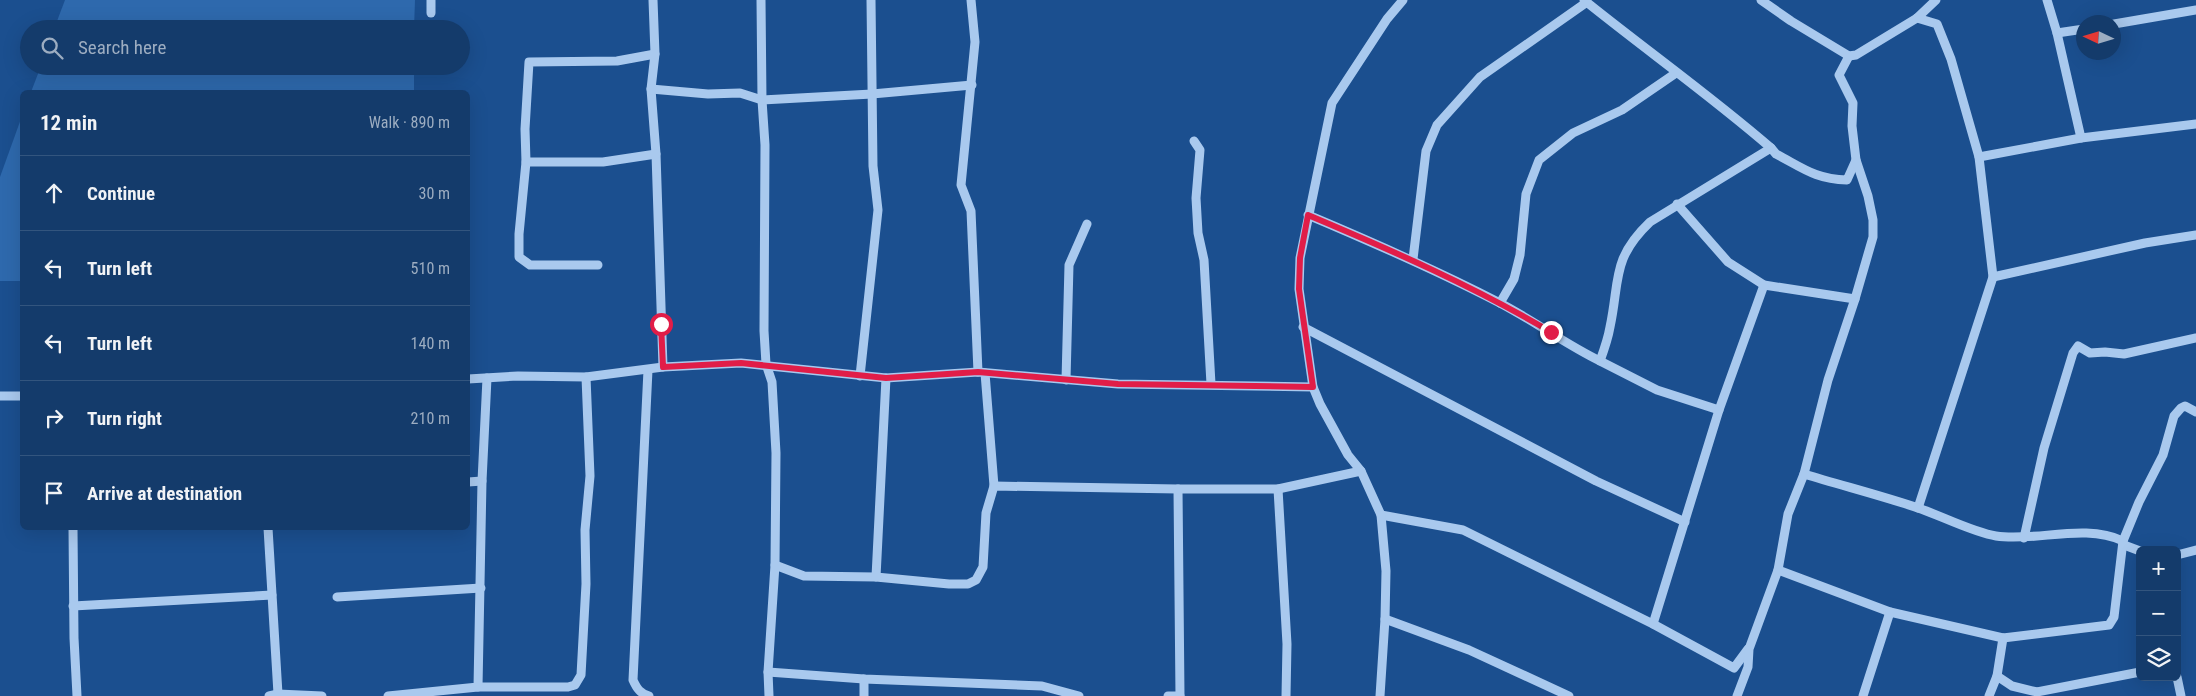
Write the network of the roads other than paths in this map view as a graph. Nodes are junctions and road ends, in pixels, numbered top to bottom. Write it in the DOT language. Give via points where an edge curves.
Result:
graph roads {
  1 [pos="430,0"];
  2 [pos="653,0"];
  3 [pos="761,0"];
  4 [pos="871,0"];
  5 [pos="971,0"];
  6 [pos="1404,0"];
  7 [pos="1761,0"];
  8 [pos="1936,0"];
  9 [pos="2047,0"];
  10 [pos="1586,1"];
  11 [pos="2196,10"];
  12 [pos="431,13"];
  13 [pos="1917,18"];
  14 [pos="2121,23"];
  15 [pos="2076,30"];
  16 [pos="2057,33"];
  17 [pos="655,54"];
  18 [pos="1849,56"];
  19 [pos="1676,73"];
  20 [pos="972,85"];
  21 [pos="651,89"];
  22 [pos="872,94"];
  23 [pos="762,100"];
  24 [pos="2196,124"];
  25 [pos="2081,138"];
  26 [pos="1194,141"];
  27 [pos="1771,148"];
  28 [pos="656,154"];
  29 [pos="1979,157"];
  30 [pos="1856,160"];
  31 [pos="526,162"];
  32 [pos="1678,204"];
  33 [pos="1308,215"];
  34 [pos="1087,224"];
  35 [pos="2196,235"];
  36 [pos="1413,259"];
  37 [pos="598,265"];
  38 [pos="1993,277"];
  39 [pos="1764,285"];
  40 [pos="1856,299"];
  41 [pos="1500,302"];
  42 [pos="1303,327"];
  43 [pos="2196,338"];
  44 [pos="1600,360"];
  45 [pos="766,364"];
  46 [pos="663,367"];
  47 [pos="648,370"];
  48 [pos="982,372"];
  49 [pos="860,376"];
  50 [pos="586,377"];
  51 [pos="470,378"];
  52 [pos="487,378"];
  53 [pos="886,378"];
  54 [pos="1066,380"];
  55 [pos="1210,384"];
  56 [pos="1313,387"];
  57 [pos="0,396"];
  58 [pos="20,396"];
  59 [pos="1719,410"];
  60 [pos="2196,412"];
  61 [pos="1361,471"];
  62 [pos="1804,474"];
  63 [pos="482,481"];
  64 [pos="470,482"];
  65 [pos="994,486"];
  66 [pos="1178,489"];
  67 [pos="1278,489"];
  68 [pos="1918,508"];
  69 [pos="1381,516"];
  70 [pos="1685,522"];
  71 [pos="73,530"];
  72 [pos="268,530"];
  73 [pos="2024,538"];
  74 [pos="2123,543"];
  75 [pos="2136,548"];
  76 [pos="2196,550"];
  77 [pos="2181,554"];
  78 [pos="774,564"];
  79 [pos="1778,570"];
  80 [pos="876,577"];
  81 [pos="481,588"];
  82 [pos="272,595"];
  83 [pos="337,597"];
  84 [pos="73,606"];
  85 [pos="1890,612"];
  86 [pos="1385,619"];
  87 [pos="1654,624"];
  88 [pos="2003,638"];
  89 [pos="1748,649"];
  90 [pos="768,672"];
  91 [pos="2136,673"];
  92 [pos="1997,676"];
  93 [pos="864,679"];
  94 [pos="2178,681"];
  95 [pos="478,687"];
  96 [pos="274,695"];
  97 [pos="77,696"];
  98 [pos="322,696"];
  99 [pos="388,696"];
  100 [pos="649,696"];
  101 [pos="769,696"];
  102 [pos="864,696"];
  103 [pos="1079,696"];
  104 [pos="1168,696"];
  105 [pos="1180,696"];
  106 [pos="1286,696"];
  107 [pos="1380,696"];
  108 [pos="1569,696"];
  109 [pos="1737,696"];
  110 [pos="1863,696"];
  111 [pos="1989,696"];
  112 [pos="2181,696"];
  1 -- 12 [label="street"];
  2 -- 17 [label="street"];
  3 -- 23 [label="street"];
  4 -- 22 [label="street"];
  5 -- 20 [label="street" via="975,42"];
  6 -- 33 [label="street" via="1387,19 1332,103"];
  7 -- 18 [label="street"];
  8 -- 13 [label="street"];
  9 -- 16 [label="street"];
  10 -- 19 [label="street"];
  10 -- 36 [label="street" via="1480,76 1438,125 1426,151"];
  11 -- 14 [label="street"];
  13 -- 18 [label="street" via="1856,55"];
  13 -- 29 [label="street" via="1937,24 1942,33"];
  15 -- 16 [label="street"];
  16 -- 25 [label="street"];
  17 -- 21 [label="street"];
  17 -- 31 [label="street" via="616,61 529,62"];
  18 -- 30 [label="street" via="1839,75 1852,103"];
  19 -- 27 [label="street"];
  19 -- 41 [label="street" via="1622,110 1573,133 1539,160 1526,194 1520,255 1514,279"];
  20 -- 22 [label="street"];
  20 -- 48 [label="street" via="961,184 971,211"];
  21 -- 23 [label="street" via="740,93"];
  21 -- 28 [label="street"];
  22 -- 23 [label="street"];
  22 -- 49 [label="street" via="873,166 878,210"];
  23 -- 45 [label="street"];
  24 -- 25 [label="street"];
  25 -- 29 [label="street"];
  26 -- 55 [label="street" via="1200,150 1196,198 1204,260"];
  27 -- 30 [label="street" via="1818,177 1836,180 1847,180"];
  27 -- 32 [label="street"];
  28 -- 31 [label="street" via="603,162"];
  28 -- 46 [label="street"];
  29 -- 38 [label="street"];
  30 -- 40 [label="street" via="1868,196 1873,237"];
  31 -- 37 [label="street" via="519,256 530,265"];
  32 -- 39 [label="street" via="1728,262"];
  32 -- 44 [label="street" via="1650,222 1622,260 1610,327"];
  33 -- 36 [label="street"];
  33 -- 42 [label="street" via="1300,266"];
  34 -- 54 [label="street" via="1069,265"];
  35 -- 38 [label="street"];
  36 -- 41 [label="street"];
  38 -- 68 [label="street"];
  39 -- 40 [label="street"];
  39 -- 59 [label="street"];
  40 -- 62 [label="street" via="1828,380"];
  41 -- 44 [label="street" via="1579,351"];
  42 -- 56 [label="street"];
  42 -- 70 [label="street" via="1596,481"];
  43 -- 73 [label="street" via="2124,354 2090,353 2078,346 2073,353 2044,448"];
  44 -- 59 [label="street" via="1657,390"];
  45 -- 46 [label="street"];
  45 -- 49 [label="street"];
  45 -- 78 [label="street" via="772,382 776,453"];
  46 -- 47 [label="street"];
  47 -- 50 [label="street"];
  47 -- 100 [label="street" via="633,680 637,689"];
  48 -- 53 [label="street"];
  48 -- 54 [label="street"];
  48 -- 65 [label="street"];
  49 -- 53 [label="street"];
  50 -- 52 [label="street"];
  50 -- 95 [label="street" via="590,476 585,530 581,674 575,685 568,687"];
  51 -- 52 [label="street"];
  52 -- 63 [label="street"];
  53 -- 80 [label="street"];
  54 -- 55 [label="street"];
  55 -- 56 [label="street"];
  56 -- 61 [label="street" via="1348,455"];
  57 -- 58 [label="street"];
  59 -- 70 [label="street"];
  60 -- 74 [label="street" via="2185,406 2174,416 2163,455"];
  61 -- 67 [label="street"];
  61 -- 69 [label="street"];
  62 -- 68 [label="street"];
  62 -- 79 [label="street" via="1788,514"];
  63 -- 64 [label="street"];
  63 -- 81 [label="street"];
  65 -- 66 [label="street"];
  65 -- 80 [label="street" via="986,513 983,567 976,580 968,584 949,584"];
  66 -- 67 [label="street"];
  66 -- 105 [label="street"];
  67 -- 106 [label="street" via="1288,644"];
  68 -- 73 [label="street" via="1994,536"];
  69 -- 86 [label="street" via="1386,571"];
  69 -- 87 [label="street" via="1463,530"];
  70 -- 87 [label="street"];
  71 -- 84 [label="street"];
  72 -- 82 [label="street"];
  73 -- 74 [label="street" via="2091,533 2110,535"];
  74 -- 75 [label="street"];
  74 -- 88 [label="street" via="2114,617 2109,625"];
  76 -- 77 [label="street"];
  78 -- 80 [label="street" via="804,576"];
  78 -- 90 [label="street"];
  79 -- 85 [label="street"];
  79 -- 89 [label="street"];
  81 -- 83 [label="street"];
  81 -- 95 [label="street"];
  82 -- 84 [label="street"];
  82 -- 96 [label="street"];
  84 -- 97 [label="street"];
  85 -- 88 [label="street"];
  85 -- 110 [label="street"];
  86 -- 107 [label="street"];
  86 -- 108 [label="street" via="1469,650"];
  87 -- 89 [label="street" via="1734,668"];
  88 -- 92 [label="street"];
  89 -- 109 [label="street" via="1748,666"];
  90 -- 93 [label="street"];
  90 -- 101 [label="street"];
  91 -- 92 [label="street" via="2037,692 2012,686"];
  92 -- 111 [label="street"];
  93 -- 102 [label="street"];
  93 -- 103 [label="street" via="1042,686"];
  94 -- 112 [label="street"];
  95 -- 99 [label="street"];
  96 -- 98 [label="street"];
  104 -- 105 [label="street"];
}
